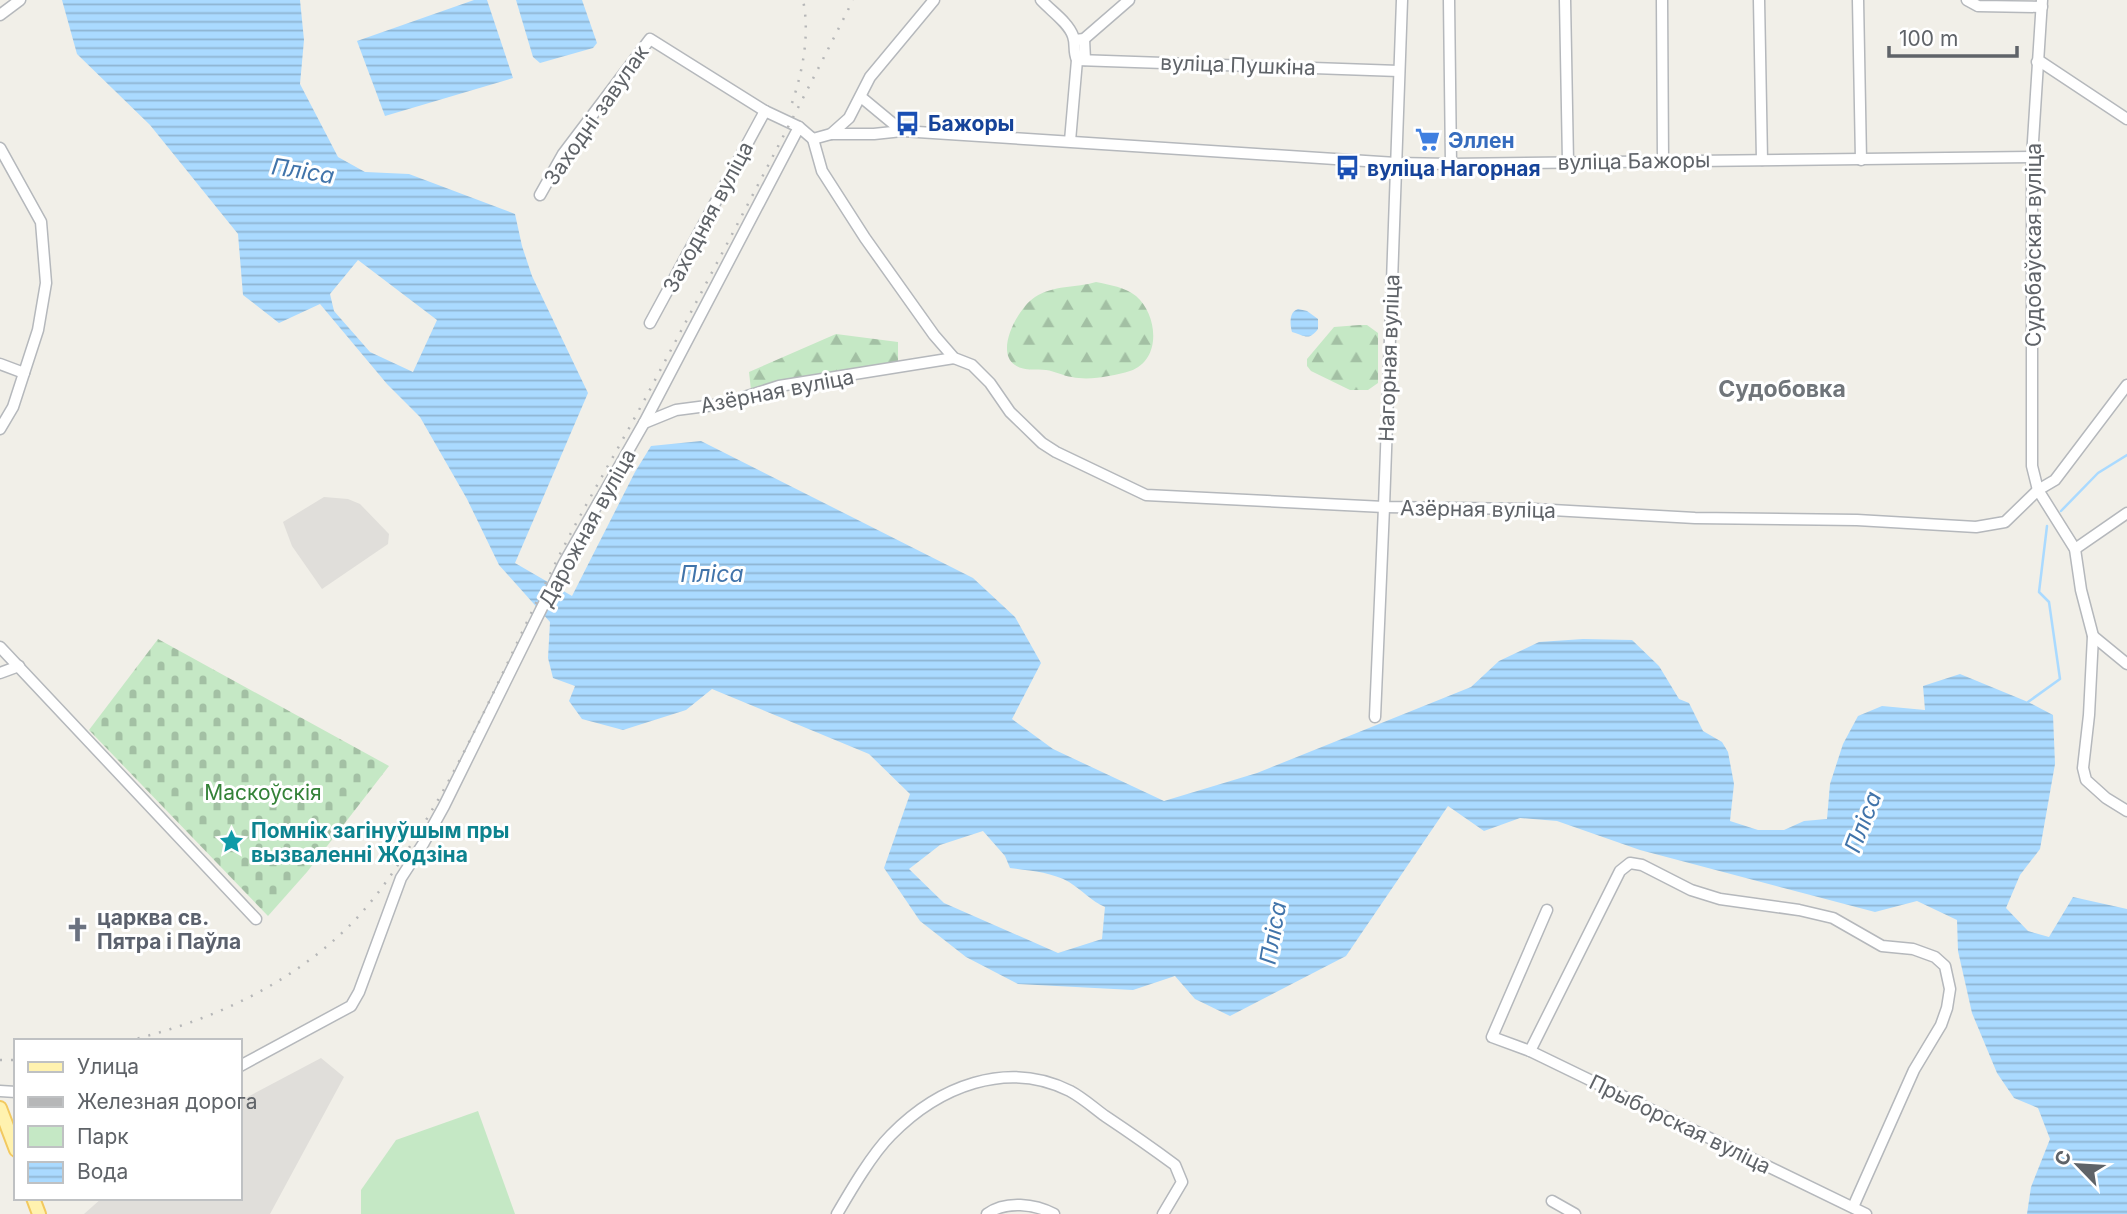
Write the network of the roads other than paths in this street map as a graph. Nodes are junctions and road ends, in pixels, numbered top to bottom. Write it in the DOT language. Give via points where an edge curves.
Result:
graph roads {
  1 [pos="20,0"];
  2 [pos="934,0"];
  3 [pos="1129,0"];
  4 [pos="1402,0"];
  5 [pos="1449,0"];
  6 [pos="1565,0"];
  7 [pos="1662,0"];
  8 [pos="1759,0"];
  9 [pos="1858,0"];
  10 [pos="1967,0"];
  11 [pos="1041,1"];
  12 [pos="2042,4"];
  13 [pos="0,15"];
  14 [pos="1079,39"];
  15 [pos="1081,60"];
  16 [pos="2037,62"];
  17 [pos="1399,71"];
  18 [pos="861,96"];
  19 [pos="765,111"];
  20 [pos="2127,118"];
  21 [pos="799,127"];
  22 [pos="902,131"];
  23 [pos="831,134"];
  24 [pos="813,139"];
  25 [pos="1070,141"];
  26 [pos="0,148"];
  27 [pos="2032,157"];
  28 [pos="1762,160"];
  29 [pos="1861,160"];
  30 [pos="1663,161"];
  31 [pos="1568,162"];
  32 [pos="1396,163"];
  33 [pos="1451,164"];
  34 [pos="540,195"];
  35 [pos="650,323"];
  36 [pos="954,358"];
  37 [pos="0,363"];
  38 [pos="24,373"];
  39 [pos="2127,385"];
  40 [pos="644,424"];
  41 [pos="0,429"];
  42 [pos="2038,490"];
  43 [pos="1384,508"];
  44 [pos="2127,513"];
  45 [pos="2075,549"];
  46 [pos="2093,636"];
  47 [pos="0,647"];
  48 [pos="2127,664"];
  49 [pos="19,666"];
  50 [pos="0,673"];
  51 [pos="1375,717"];
  52 [pos="2127,811"];
  53 [pos="1547,911"];
  54 [pos="256,919"];
  55 [pos="1530,1051"];
  56 [pos="242,1065"];
  57 [pos="0,1108"];
  58 [pos="14,1145"];
  59 [pos="1552,1201"];
  60 [pos="1853,1207"];
  61 [pos="836,1214"];
  62 [pos="987,1214"];
  63 [pos="1054,1214"];
  64 [pos="1163,1214"];
  65 [pos="1575,1214"];
  66 [pos="1867,1214"];
  1 -- 13 [label="street"];
  2 -- 18 [label="street" via="870,77"];
  3 -- 14 [label="street"];
  4 -- 17 [label="street, Нагорная вуліца"];
  5 -- 33 [label="street"];
  6 -- 31 [label="street"];
  7 -- 30 [label="street"];
  8 -- 28 [label="street"];
  9 -- 29 [label="street"];
  10 -- 12 [label="street" via="1978,6"];
  11 -- 14 [label="street"];
  12 -- 16 [label="street, Судобаўская вуліца"];
  14 -- 15 [label="street"];
  15 -- 17 [label="street, вуліца Пушкіна"];
  15 -- 25 [label="street"];
  16 -- 20 [label="street"];
  16 -- 27 [label="street, Судобаўская вуліца"];
  17 -- 32 [label="street, Нагорная вуліца"];
  18 -- 22 [label="street"];
  18 -- 23 [label="street" via="849,118"];
  19 -- 21 [label="street, Заходні завулак"];
  19 -- 34 [label="street, Заходні завулак" via="650,39 563,154"];
  19 -- 35 [label="street, Заходняя вуліца"];
  21 -- 24 [label="street"];
  21 -- 40 [label="street, Дарожная вуліца"];
  22 -- 23 [label="street, вуліца Бажоры"];
  22 -- 25 [label="street, вуліца Бажоры"];
  23 -- 24 [label="street"];
  24 -- 36 [label="street, Азёрная вуліца" via="822,171 933,335"];
  25 -- 32 [label="street, вуліца Бажоры"];
  26 -- 38 [label="street" via="41,222 46,283"];
  27 -- 29 [label="street, вуліца Бажоры"];
  27 -- 42 [label="street, Судобаўская вуліца" via="2032,466"];
  28 -- 29 [label="street, вуліца Бажоры"];
  28 -- 30 [label="street, вуліца Бажоры"];
  30 -- 31 [label="street, вуліца Бажоры"];
  31 -- 33 [label="street, вуліца Бажоры"];
  32 -- 33 [label="street, вуліца Бажоры"];
  32 -- 43 [label="street, Нагорная вуліца"];
  36 -- 40 [label="street, Азёрная вуліца" via="779,386 722,404 676,410"];
  36 -- 43 [label="street, Азёрная вуліца" via="972,365 1042,443 1146,495"];
  37 -- 38 [label="street"];
  38 -- 41 [label="street"];
  39 -- 42 [label="street, Азёрная вуліца" via="2055,480"];
  40 -- 56 [label="street, Дарожная вуліца" via="559,573 444,806 401,878 351,1006"];
  42 -- 43 [label="street, Азёрная вуліца" via="2004,522 1976,527 1534,509"];
  42 -- 45 [label="street"];
  43 -- 51 [label="street, Нагорная вуліца"];
  44 -- 45 [label="street"];
  45 -- 46 [label="street"];
  46 -- 48 [label="street"];
  46 -- 52 [label="street" via="2085,780"];
  47 -- 49 [label="street"];
  49 -- 50 [label="street"];
  49 -- 54 [label="street"];
  53 -- 55 [label="street, Прыборская вуліца" via="1492,1037"];
  55 -- 60 [label="street, Прыборская вуліца"];
  55 -- 60 [label="street" via="1620,871 1630,863 1720,899 1833,918 1882,946 1935,957 1945,966 1950,989 1947,1008"];
  57 -- 58 [label="main road"];
  59 -- 65 [label="street"];
  60 -- 66 [label="street, Прыборская вуліца"];
  61 -- 64 [label="street" via="889,1136 925,1105 961,1086 996,1078 1041,1080 1071,1092 1175,1165 1182,1182"];
  62 -- 63 [label="street" via="1019,1205"];
}
